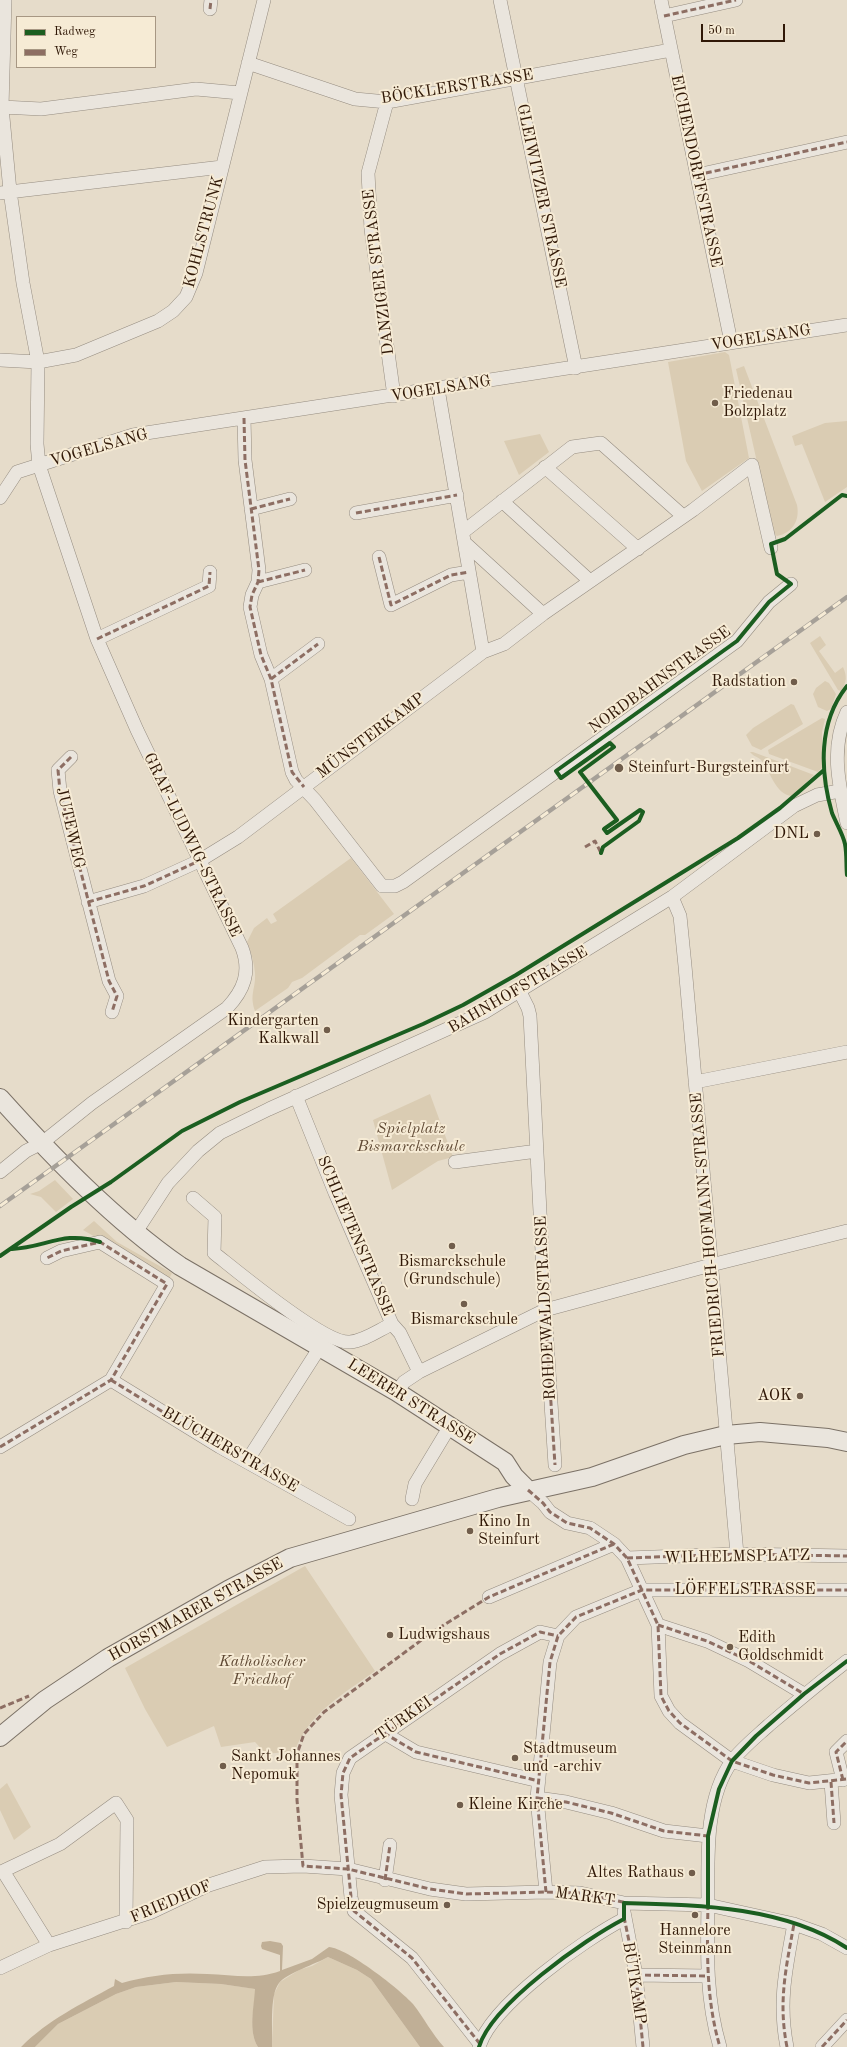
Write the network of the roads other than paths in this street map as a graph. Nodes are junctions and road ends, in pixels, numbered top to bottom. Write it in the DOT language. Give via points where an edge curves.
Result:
graph roads {
  1 [pos="5,0"];
  2 [pos="264,0"];
  3 [pos="500,0"];
  4 [pos="661,0"];
  5 [pos="736,0"];
  6 [pos="664,16"];
  7 [pos="11,32"];
  8 [pos="671,50"];
  9 [pos="248,63"];
  10 [pos="516,78"];
  11 [pos="240,93"];
  12 [pos="387,102"];
  13 [pos="2,107"];
  14 [pos="847,142"];
  15 [pos="222,167"];
  16 [pos="697,175"];
  17 [pos="5,192"];
  18 [pos="847,325"];
  19 [pos="732,342"];
  20 [pos="0,360"];
  21 [pos="38,362"];
  22 [pos="576,368"];
  23 [pos="438,389"];
  24 [pos="394,396"];
  25 [pos="244,418"];
  26 [pos="39,465"];
  27 [pos="545,466"];
  28 [pos="456,494"];
  29 [pos="0,498"];
  30 [pos="290,499"];
  31 [pos="502,501"];
  32 [pos="252,509"];
  33 [pos="356,513"];
  34 [pos="682,516"];
  35 [pos="464,537"];
  36 [pos="771,548"];
  37 [pos="638,549"];
  38 [pos="379,557"];
  39 [pos="305,570"];
  40 [pos="210,572"];
  41 [pos="469,572"];
  42 [pos="590,581"];
  43 [pos="258,582"];
  44 [pos="791,584"];
  45 [pos="543,614"];
  46 [pos="96,639"];
  47 [pos="318,644"];
  48 [pos="483,652"];
  49 [pos="271,679"];
  50 [pos="847,712"];
  51 [pos="71,757"];
  52 [pos="304,787"];
  53 [pos="840,791"];
  54 [pos="847,822"];
  55 [pos="199,861"];
  56 [pos="672,897"];
  57 [pos="88,902"];
  58 [pos="520,992"];
  59 [pos="112,1012"];
  60 [pos="847,1052"];
  61 [pos="695,1082"];
  62 [pos="296,1096"];
  63 [pos="0,1098"];
  64 [pos="42,1143"];
  65 [pos="537,1151"];
  66 [pos="455,1162"];
  67 [pos="0,1172"];
  68 [pos="193,1198"];
  69 [pos="847,1231"];
  70 [pos="136,1232"];
  71 [pos="47,1258"];
  72 [pos="711,1265"];
  73 [pos="545,1310"];
  74 [pos="392,1324"];
  75 [pos="320,1347"];
  76 [pos="419,1372"];
  77 [pos="111,1380"];
  78 [pos="397,1392"];
  79 [pos="450,1426"];
  80 [pos="726,1435"];
  81 [pos="847,1442"];
  82 [pos="0,1447"];
  83 [pos="247,1461"];
  84 [pos="555,1465"];
  85 [pos="528,1490"];
  86 [pos="412,1499"];
  87 [pos="349,1519"];
  88 [pos="614,1544"];
  89 [pos="737,1554"];
  90 [pos="847,1556"];
  91 [pos="627,1558"];
  92 [pos="642,1590"];
  93 [pos="847,1590"];
  94 [pos="490,1597"];
  95 [pos="658,1625"];
  96 [pos="558,1636"];
  97 [pos="847,1661"];
  98 [pos="804,1694"];
  99 [pos="384,1733"];
  100 [pos="0,1737"];
  101 [pos="847,1741"];
  102 [pos="732,1761"];
  103 [pos="840,1780"];
  104 [pos="539,1781"];
  105 [pos="537,1798"];
  106 [pos="834,1823"];
  107 [pos="708,1836"];
  108 [pos="390,1845"];
  109 [pos="348,1869"];
  110 [pos="385,1880"];
  111 [pos="546,1892"];
  112 [pos="624,1903"];
  113 [pos="708,1906"];
  114 [pos="624,1920"];
  115 [pos="126,1922"];
  116 [pos="794,1924"];
  117 [pos="49,1945"];
  118 [pos="847,1948"];
  119 [pos="0,1968"];
  120 [pos="636,1974"];
  121 [pos="708,1976"];
  122 [pos="847,2020"];
  123 [pos="479,2045"];
  124 [pos="643,2047"];
  125 [pos="720,2047"];
  126 [pos="787,2047"];
  127 [pos="822,2047"];
  1 -- 7 [label="street"];
  2 -- 9 [label="street, KOHLSTRUNK"];
  3 -- 10 [label="street, GLEIWITZER STRASSE"];
  4 -- 6 [label="street, EICHENDORFFSTRASSE"];
  5 -- 6 [label="street"];
  6 -- 8 [label="street, EICHENDORFFSTRASSE"];
  7 -- 13 [label="street"];
  8 -- 10 [label="street, BÖCKLERSTRASSE"];
  8 -- 16 [label="street, EICHENDORFFSTRASSE"];
  9 -- 11 [label="street, KOHLSTRUNK"];
  9 -- 12 [label="street, BÖCKLERSTRASSE" via="354,99"];
  10 -- 12 [label="street, BÖCKLERSTRASSE"];
  10 -- 22 [label="street, GLEIWITZER STRASSE"];
  11 -- 13 [label="street" via="196,89 41,109"];
  11 -- 15 [label="street, KOHLSTRUNK"];
  12 -- 24 [label="street, DANZIGER STRASSE" via="368,174 371,228"];
  13 -- 17 [label="street"];
  14 -- 16 [label="street"];
  15 -- 17 [label="street"];
  15 -- 21 [label="street, KOHLSTRUNK" via="196,273 186,297 173,311 158,321 76,355"];
  16 -- 19 [label="street, EICHENDORFFSTRASSE"];
  17 -- 21 [label="street"];
  18 -- 19 [label="street, VOGELSANG"];
  19 -- 22 [label="street, VOGELSANG"];
  20 -- 21 [label="street, KOHLSTRUNK"];
  21 -- 26 [label="street" via="36,444"];
  22 -- 23 [label="street, VOGELSANG"];
  23 -- 24 [label="street, VOGELSANG"];
  23 -- 28 [label="street"];
  24 -- 25 [label="street, VOGELSANG"];
  25 -- 26 [label="street, VOGELSANG" via="133,435"];
  25 -- 32 [label="street, NORDBAHNSTRASSE" via="245,460"];
  26 -- 29 [label="street, VOGELSANG" via="17,472"];
  26 -- 46 [label="street, GRAF-LUDWIG-STRASSE"];
  27 -- 31 [label="street"];
  27 -- 34 [label="street" via="572,447 601,443"];
  27 -- 37 [label="street"];
  28 -- 33 [label="street"];
  28 -- 35 [label="street"];
  30 -- 32 [label="street"];
  31 -- 35 [label="street"];
  31 -- 42 [label="street"];
  32 -- 43 [label="street, NORDBAHNSTRASSE"];
  34 -- 36 [label="street, MÜNSTERKAMP" via="752,465"];
  34 -- 37 [label="street, MÜNSTERKAMP"];
  35 -- 41 [label="street"];
  35 -- 45 [label="street"];
  37 -- 42 [label="street, MÜNSTERKAMP"];
  38 -- 41 [label="street" via="390,606 451,575"];
  39 -- 43 [label="street"];
  40 -- 46 [label="street" via="209,586"];
  41 -- 48 [label="street"];
  42 -- 45 [label="street, MÜNSTERKAMP"];
  43 -- 49 [label="street, NORDBAHNSTRASSE" via="250,608 261,655"];
  44 -- 52 [label="street, NORDBAHNSTRASSE" via="769,602 737,641 395,886 387,888 378,883"];
  45 -- 48 [label="street, MÜNSTERKAMP" via="504,644"];
  46 -- 55 [label="street, GRAF-LUDWIG-STRASSE"];
  47 -- 49 [label="street"];
  48 -- 52 [label="street, MÜNSTERKAMP"];
  49 -- 52 [label="street, NORDBAHNSTRASSE" via="292,772"];
  50 -- 53 [label="street" via="837,752"];
  51 -- 57 [label="street, JUTEWEG" via="58,770 60,791"];
  52 -- 55 [label="street, MÜNSTERKAMP" via="238,837"];
  53 -- 54 [label="street"];
  53 -- 56 [label="street, BAHNHOFSTRASSE" via="817,795 794,806"];
  55 -- 57 [label="street" via="144,886"];
  55 -- 64 [label="street, GRAF-LUDWIG-STRASSE" via="245,955 246,972 243,987 233,1002 221,1013 92,1103"];
  56 -- 58 [label="street, BAHNHOFSTRASSE"];
  56 -- 61 [label="street, FRIEDRICH-HOFMANN-STRASSE" via="680,916"];
  57 -- 59 [label="street, JUTEWEG" via="108,981 117,996"];
  58 -- 62 [label="street, BAHNHOFSTRASSE" via="465,1023"];
  58 -- 65 [label="street, ROHDEWALDSTRASSE" via="530,1016"];
  60 -- 61 [label="street"];
  61 -- 72 [label="street, FRIEDRICH-HOFMANN-STRASSE"];
  62 -- 70 [label="street, BAHNHOFSTRASSE" via="240,1122 209,1142 182,1166 168,1183"];
  62 -- 74 [label="street, SCHLIETENSTRASSE"];
  63 -- 64 [label="main road, LEERER STRASSE"];
  64 -- 67 [label="street, GRAF-LUDWIG-STRASSE" via="26,1151"];
  64 -- 70 [label="main road, LEERER STRASSE"];
  65 -- 66 [label="street"];
  65 -- 73 [label="street, ROHDEWALDSTRASSE"];
  68 -- 74 [label="street, LEERER STRASSE" via="215,1217 214,1253 315,1328 337,1340 350,1342"];
  69 -- 72 [label="street"];
  70 -- 75 [label="main road, LEERER STRASSE" via="180,1266"];
  71 -- 77 [label="street" via="100,1242 167,1284"];
  72 -- 73 [label="street"];
  72 -- 80 [label="street, FRIEDRICH-HOFMANN-STRASSE"];
  73 -- 76 [label="street"];
  73 -- 84 [label="street, ROHDEWALDSTRASSE"];
  74 -- 76 [label="street, SCHLIETENSTRASSE" via="400,1333"];
  75 -- 78 [label="main road, LEERER STRASSE"];
  75 -- 83 [label="street"];
  76 -- 78 [label="street" via="404,1382"];
  77 -- 82 [label="street"];
  77 -- 83 [label="street, BLÜCHERSTRASSE"];
  78 -- 79 [label="main road, LEERER STRASSE"];
  79 -- 85 [label="main road, LEERER STRASSE" via="505,1462"];
  79 -- 86 [label="street" via="415,1484"];
  80 -- 81 [label="main road, HORSTMARER STRASSE" via="760,1432"];
  80 -- 85 [label="main road, HORSTMARER STRASSE" via="684,1445 592,1477"];
  80 -- 89 [label="street, FRIEDRICH-HOFMANN-STRASSE"];
  83 -- 87 [label="street, BLÜCHERSTRASSE"];
  85 -- 88 [label="street, LEERER STRASSE" via="562,1520 590,1528"];
  85 -- 100 [label="main road, HORSTMARER STRASSE" via="290,1558 108,1658 45,1700"];
  88 -- 91 [label="street, LEERER STRASSE"];
  88 -- 94 [label="street"];
  89 -- 90 [label="street, WILHELMSPLATZ"];
  89 -- 91 [label="street, WILHELMSPLATZ"];
  91 -- 92 [label="street, LEERER STRASSE"];
  92 -- 93 [label="street, LÖFFELSTRASSE"];
  92 -- 95 [label="street, LEERER STRASSE"];
  92 -- 96 [label="street" via="576,1617"];
  95 -- 98 [label="street" via="707,1641 749,1661"];
  95 -- 102 [label="street, LEERER STRASSE" via="661,1696 668,1711 680,1723"];
  96 -- 99 [label="street, TÜRKEI" via="540,1632 500,1654"];
  96 -- 104 [label="street" via="550,1662"];
  97 -- 98 [label="street"];
  98 -- 102 [label="street"];
  99 -- 104 [label="street" via="416,1752"];
  99 -- 109 [label="street, TÜRKEI" via="350,1758 343,1773 341,1795"];
  101 -- 103 [label="street" via="836,1752"];
  102 -- 103 [label="street, LEERER STRASSE" via="809,1783"];
  102 -- 107 [label="street" via="718,1789"];
  103 -- 106 [label="street"];
  104 -- 105 [label="street"];
  105 -- 107 [label="street" via="574,1804 664,1831"];
  105 -- 111 [label="street"];
  107 -- 113 [label="street"];
  108 -- 110 [label="street"];
  109 -- 110 [label="street, FRIEDHOF"];
  109 -- 115 [label="street, FRIEDHOF" via="265,1867 209,1885"];
  109 -- 123 [label="street, TÜRKEI" via="354,1911 412,1958"];
  110 -- 111 [label="street, MARKT" via="466,1894"];
  111 -- 112 [label="street, MARKT" via="580,1893"];
  112 -- 113 [label="street, MARKT"];
  112 -- 114 [label="street, MARKT"];
  113 -- 116 [label="street, MARKT"];
  113 -- 121 [label="street"];
  114 -- 120 [label="street, BÜTKAMP"];
  114 -- 123 [label="street" via="562,1960 520,1992 490,2026"];
  115 -- 117 [label="street, FRIEDHOF"];
  115 -- 117 [label="street" via="127,1820 116,1803 60,1844 3,1871"];
  116 -- 118 [label="street, MARKT" via="822,1934"];
  116 -- 126 [label="street" via="783,1981 782,2024"];
  117 -- 119 [label="street, FRIEDHOF"];
  120 -- 121 [label="street"];
  120 -- 124 [label="street, BÜTKAMP"];
  121 -- 125 [label="street" via="713,2026"];
  122 -- 127 [label="street"];
}
